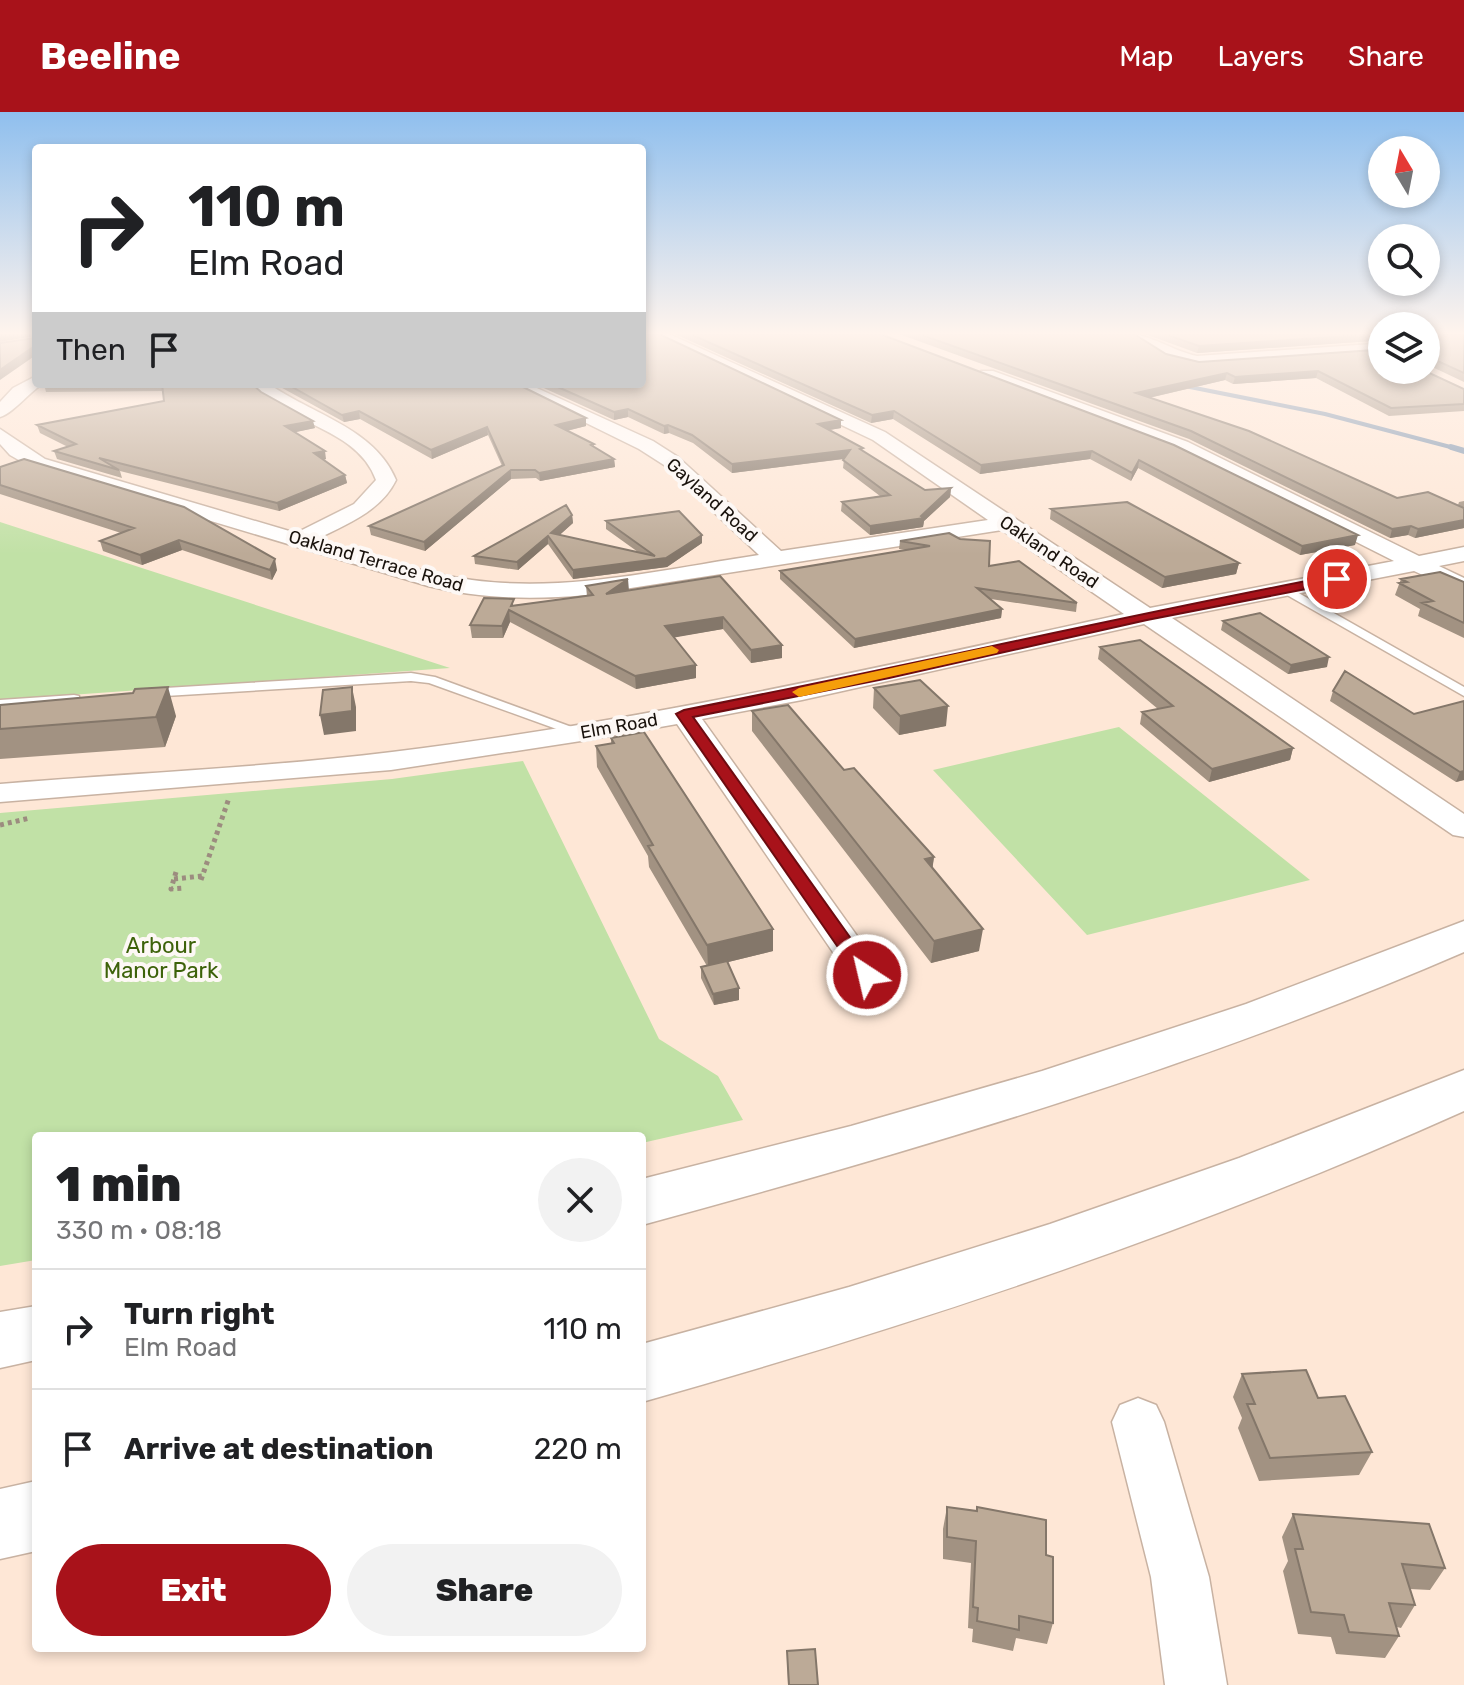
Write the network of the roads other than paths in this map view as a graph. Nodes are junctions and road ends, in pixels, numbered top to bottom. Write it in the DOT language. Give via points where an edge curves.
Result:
graph roads {
  1 [pos="296,407"];
  2 [pos="565,407"];
  3 [pos="817,407"];
  4 [pos="1076,407"];
  5 [pos="0,434"];
  6 [pos="1006,523"];
  7 [pos="299,540"];
  8 [pos="1464,554"];
  9 [pos="775,558"];
  10 [pos="1417,564"];
  11 [pos="1464,587"];
  12 [pos="1284,589"];
  13 [pos="1147,616"];
  14 [pos="1464,692"];
  15 [pos="142,694"];
  16 [pos="94,697"];
  17 [pos="0,704"];
  18 [pos="684,714"];
  19 [pos="581,733"];
  20 [pos="0,793"];
  21 [pos="1464,828"];
  22 [pos="1464,935"];
  23 [pos="867,975"];
  24 [pos="1464,1089"];
  25 [pos="646,1201"];
  26 [pos="32,1334"];
  27 [pos="0,1340"];
  28 [pos="646,1372"];
  29 [pos="1138,1422"];
  30 [pos="32,1517"];
  31 [pos="0,1524"];
  32 [pos="1196,1685"];
  1 -- 7 [label="street" via="367,451 385,470 386,480 372,500"];
  2 -- 9 [label="street, Gayland Road" via="671,461"];
  3 -- 6 [label="street, Oakland Road" via="879,436"];
  4 -- 10 [label="street" via="1181,446"];
  5 -- 7 [label="street, Oakland Terrace Road" via="38,463"];
  6 -- 9 [label="street, Oakland Terrace Road"];
  6 -- 13 [label="street, Oakland Road"];
  7 -- 9 [label="street, Oakland Terrace Road" via="436,581 528,593"];
  8 -- 10 [label="street, Elm Road"];
  10 -- 11 [label="street"];
  10 -- 12 [label="street, Elm Road"];
  12 -- 13 [label="street, Elm Road"];
  12 -- 14 [label="lane"];
  13 -- 18 [label="street, Elm Road"];
  13 -- 21 [label="street, Oakland Road"];
  15 -- 19 [label="lane" via="411,677"];
  16 -- 17 [label="lane"];
  18 -- 19 [label="street, Elm Road"];
  18 -- 23 [label="street"];
  19 -- 20 [label="street, Elm Road" via="391,761"];
  22 -- 25 [label="highway" via="1268,1014 1113,1067 882,1139"];
  24 -- 28 [label="highway" via="1300,1157 1041,1252"];
  26 -- 27 [label="highway"];
  29 -- 32 [label="street" via="1180,1577"];
  30 -- 31 [label="highway"];
}
